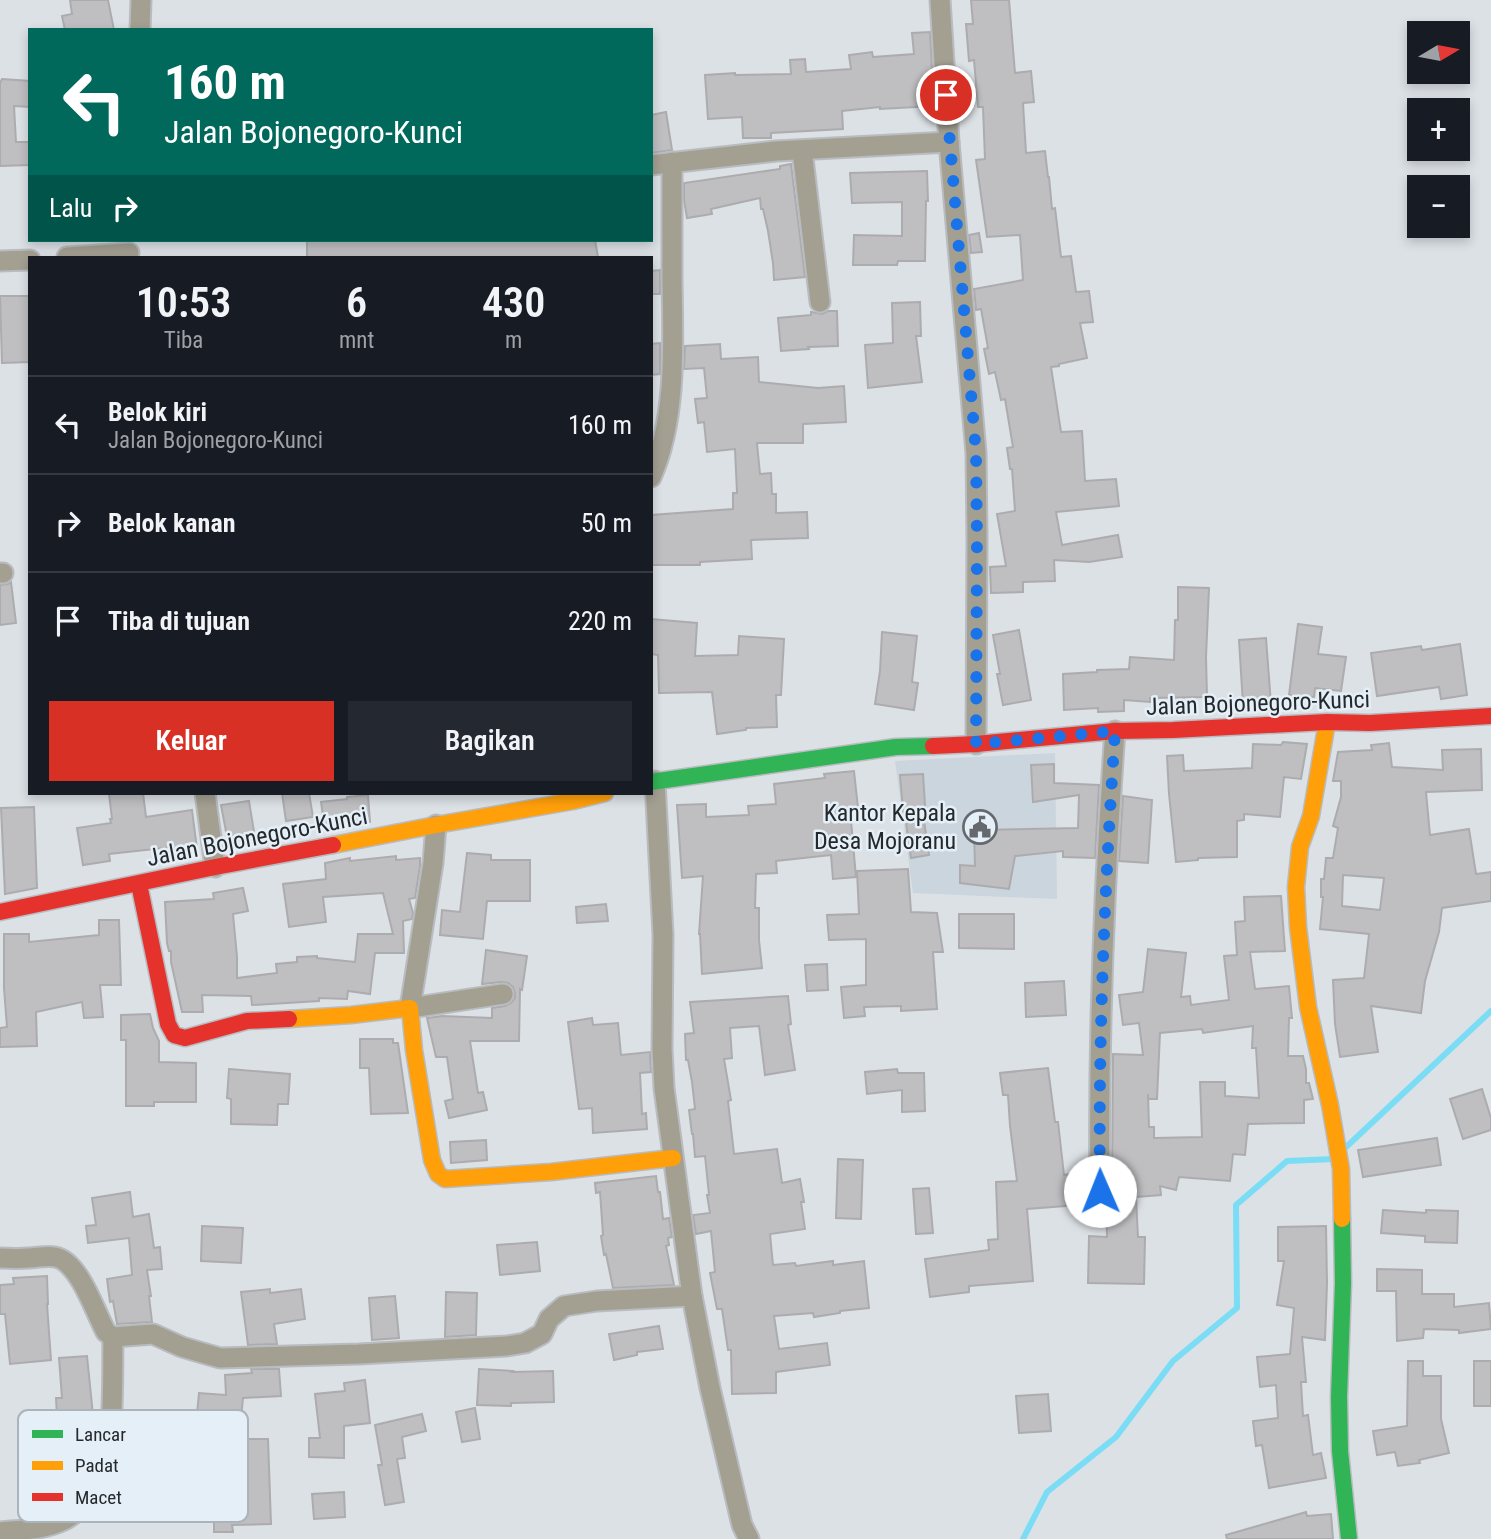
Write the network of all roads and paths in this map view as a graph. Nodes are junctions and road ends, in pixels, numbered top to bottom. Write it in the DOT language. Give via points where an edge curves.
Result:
graph roads {
  1 [pos="141,0"];
  2 [pos="940,0"];
  3 [pos="140,28"];
  4 [pos="949,142"];
  5 [pos="802,150"];
  6 [pos="672,162"];
  7 [pos="653,164"];
  8 [pos="129,250"];
  9 [pos="76,256"];
  10 [pos="28,260"];
  11 [pos="0,261"];
  12 [pos="820,302"];
  13 [pos="653,471"];
  14 [pos="1491,716"];
  15 [pos="1327,722"];
  16 [pos="1115,731"];
  17 [pos="976,744"];
  18 [pos="653,782"];
  19 [pos="205,795"];
  20 [pos="597,795"];
  21 [pos="436,825"];
  22 [pos="215,867"];
  23 [pos="138,884"];
  24 [pos="0,912"];
  25 [pos="503,995"];
  26 [pos="410,1008"];
  27 [pos="673,1158"];
  28 [pos="1100,1191"];
  29 [pos="0,1258"];
  30 [pos="692,1296"];
  31 [pos="113,1337"];
  32 [pos="111,1410"];
  33 [pos="59,1522"];
  34 [pos="0,1532"];
  35 [pos="746,1532"];
  36 [pos="1349,1539"];
  1 -- 3 [label="street"];
  2 -- 4 [label="street"];
  4 -- 5 [label="street"];
  4 -- 17 [label="street" via="976,453"];
  5 -- 6 [label="street"];
  5 -- 12 [label="street"];
  6 -- 7 [label="street"];
  6 -- 13 [label="street" via="672,379"];
  8 -- 9 [label="street"];
  10 -- 11 [label="street"];
  14 -- 15 [label="street, Jalan Bojonegoro-Kunci"];
  15 -- 16 [label="street, Jalan Bojonegoro-Kunci"];
  15 -- 36 [label="street" via="1296,887 1308,1007 1341,1169 1339,1397"];
  16 -- 17 [label="street, Jalan Bojonegoro-Kunci"];
  16 -- 28 [label="street" via="1102,985"];
  17 -- 18 [label="street, Jalan Bojonegoro-Kunci" via="896,747"];
  18 -- 27 [label="street" via="663,935 664,1088"];
  19 -- 22 [label="street"];
  20 -- 21 [label="street, Jalan Bojonegoro-Kunci"];
  21 -- 22 [label="street, Jalan Bojonegoro-Kunci"];
  21 -- 26 [label="street"];
  22 -- 23 [label="street, Jalan Bojonegoro-Kunci"];
  23 -- 24 [label="street, Jalan Bojonegoro-Kunci"];
  23 -- 26 [label="street" via="174,1035 185,1038 247,1021"];
  25 -- 26 [label="street"];
  26 -- 27 [label="street" via="432,1160 445,1179"];
  27 -- 30 [label="street"];
  29 -- 31 [label="street" via="59,1257 82,1282 106,1332"];
  30 -- 31 [label="street" via="564,1306 542,1334 507,1346 220,1358 153,1334"];
  30 -- 35 [label="street"];
  31 -- 32 [label="street"];
  33 -- 34 [label="street"];
}
